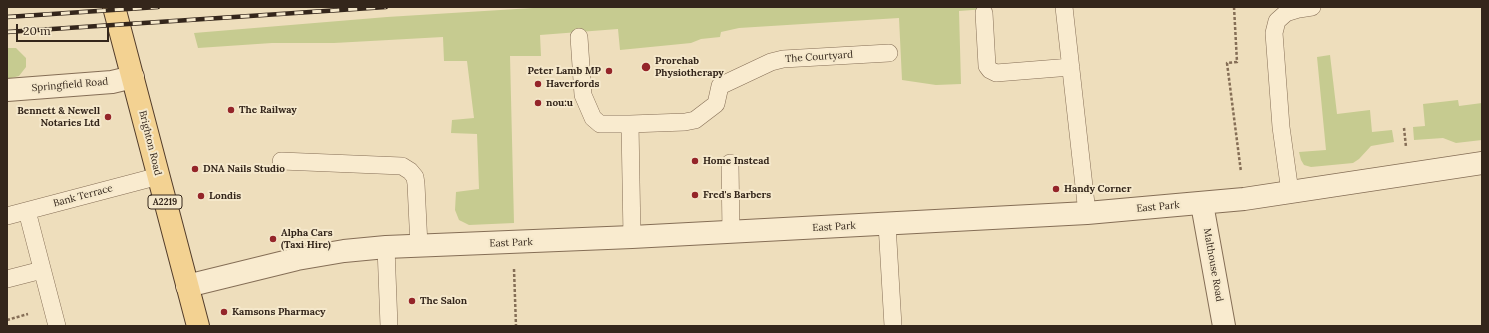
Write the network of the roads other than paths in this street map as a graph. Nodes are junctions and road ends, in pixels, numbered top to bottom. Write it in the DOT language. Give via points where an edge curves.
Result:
graph roads {
  1 [pos="114,7"];
  2 [pos="1064,7"];
  3 [pos="1312,7"];
  4 [pos="984,13"];
  5 [pos="579,37"];
  6 [pos="889,53"];
  7 [pos="1071,67"];
  8 [pos="133,77"];
  9 [pos="7,90"];
  10 [pos="630,124"];
  11 [pos="281,161"];
  12 [pos="1482,163"];
  13 [pos="730,164"];
  14 [pos="159,176"];
  15 [pos="1290,192"];
  16 [pos="1202,204"];
  17 [pos="26,211"];
  18 [pos="1087,213"];
  19 [pos="7,216"];
  20 [pos="887,224"];
  21 [pos="731,233"];
  22 [pos="632,238"];
  23 [pos="420,246"];
  24 [pos="386,247"];
  25 [pos="42,270"];
  26 [pos="7,279"];
  27 [pos="187,286"];
  28 [pos="57,326"];
  29 [pos="198,326"];
  30 [pos="389,326"];
  31 [pos="893,326"];
  32 [pos="1224,326"];
  1 -- 8 [label="main road, Brighton Road / A2219"];
  2 -- 7 [label="lane"];
  3 -- 15 [label="lane" via="1286,13 1278,21 1274,33"];
  4 -- 7 [label="lane" via="987,66 990,70 996,73"];
  5 -- 10 [label="lane, The Courtyard" via="583,95 594,118 600,124"];
  6 -- 10 [label="lane, The Courtyard" via="783,59 771,62 720,86 716,104 696,120"];
  7 -- 18 [label="lane"];
  8 -- 9 [label="street, Springfield Road" via="112,82"];
  8 -- 14 [label="main road, Brighton Road / A2219"];
  10 -- 22 [label="lane"];
  11 -- 23 [label="lane" via="402,166 415,177"];
  12 -- 15 [label="street, East Park"];
  13 -- 21 [label="lane"];
  14 -- 17 [label="lane, Bank Terrace"];
  14 -- 27 [label="main road, Brighton Road / A2219"];
  15 -- 16 [label="street, East Park"];
  16 -- 18 [label="street, East Park"];
  16 -- 32 [label="street, Malthouse Road"];
  17 -- 19 [label="lane, Bank Terrace"];
  17 -- 25 [label="lane"];
  18 -- 20 [label="street, East Park"];
  20 -- 21 [label="street, East Park"];
  20 -- 31 [label="lane"];
  21 -- 22 [label="street, East Park"];
  22 -- 23 [label="street, East Park"];
  23 -- 24 [label="street, East Park"];
  24 -- 27 [label="street, East Park" via="297,259"];
  24 -- 30 [label="lane"];
  25 -- 26 [label="lane"];
  25 -- 28 [label="lane"];
  27 -- 29 [label="main road, Brighton Road / A2219"];
}
